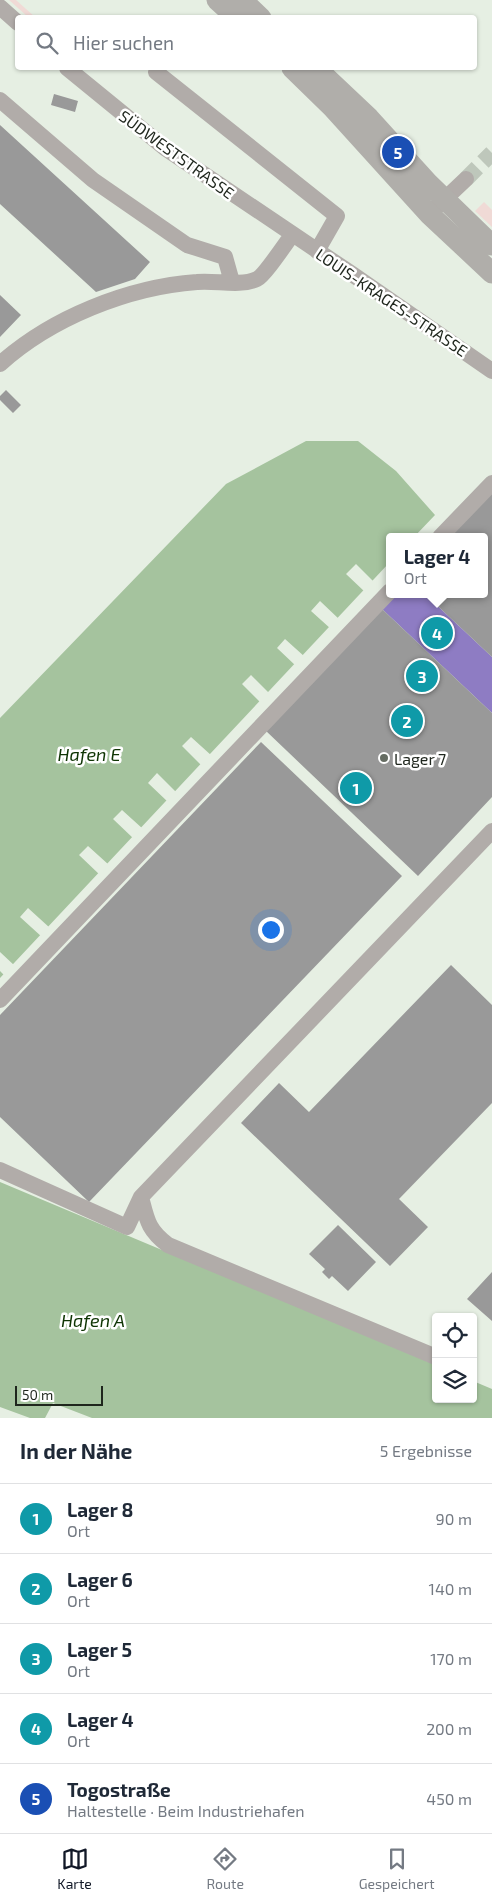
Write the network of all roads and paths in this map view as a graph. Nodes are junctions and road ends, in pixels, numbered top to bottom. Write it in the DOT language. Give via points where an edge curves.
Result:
graph roads {
  1 [pos="217,0"];
  2 [pos="242,0"];
  3 [pos="0,7"];
  4 [pos="234,15"];
  5 [pos="258,15"];
  6 [pos="15,20"];
  7 [pos="68,70"];
  8 [pos="294,70"];
  9 [pos="318,70"];
  10 [pos="156,72"];
  11 [pos="0,100"];
  12 [pos="466,179"];
  13 [pos="445,200"];
  14 [pos="429,214"];
  15 [pos="292,235"];
  16 [pos="492,245"];
  17 [pos="317,251"];
  18 [pos="492,273"];
  19 [pos="232,282"];
  20 [pos="0,364"];
  21 [pos="492,371"];
  22 [pos="492,483"];
  23 [pos="444,533"];
  24 [pos="386,594"];
  25 [pos="492,831"];
  26 [pos="0,1000"];
  27 [pos="0,1170"];
  28 [pos="141,1197"];
  29 [pos="432,1355"];
  1 -- 4 [label="main road"];
  2 -- 5 [label="main road"];
  3 -- 6 [label="street"];
  7 -- 15 [label="street, SÜDWESTSTRASSE" via="165,148"];
  8 -- 14 [label="main road" via="332,106"];
  9 -- 13 [label="main road" via="369,118"];
  10 -- 17 [label="street" via="337,216"];
  11 -- 19 [label="street" via="93,180 187,245 225,258"];
  12 -- 13 [label="street"];
  13 -- 14 [label="street"];
  13 -- 16 [label="main road"];
  14 -- 18 [label="main road"];
  15 -- 17 [label="street, LOUIS-KRAGES-STRASSE"];
  15 -- 19 [label="street" via="259,278"];
  17 -- 21 [label="street, LOUIS-KRAGES-STRASSE"];
  19 -- 20 [label="street" via="197,282 151,289 96,306 18,347"];
  22 -- 23 [label="street"];
  24 -- 26 [label="street"];
  25 -- 28 [label="street"];
  27 -- 28 [label="street" via="127,1227"];
  28 -- 29 [label="street" via="153,1232 174,1248"];
}
